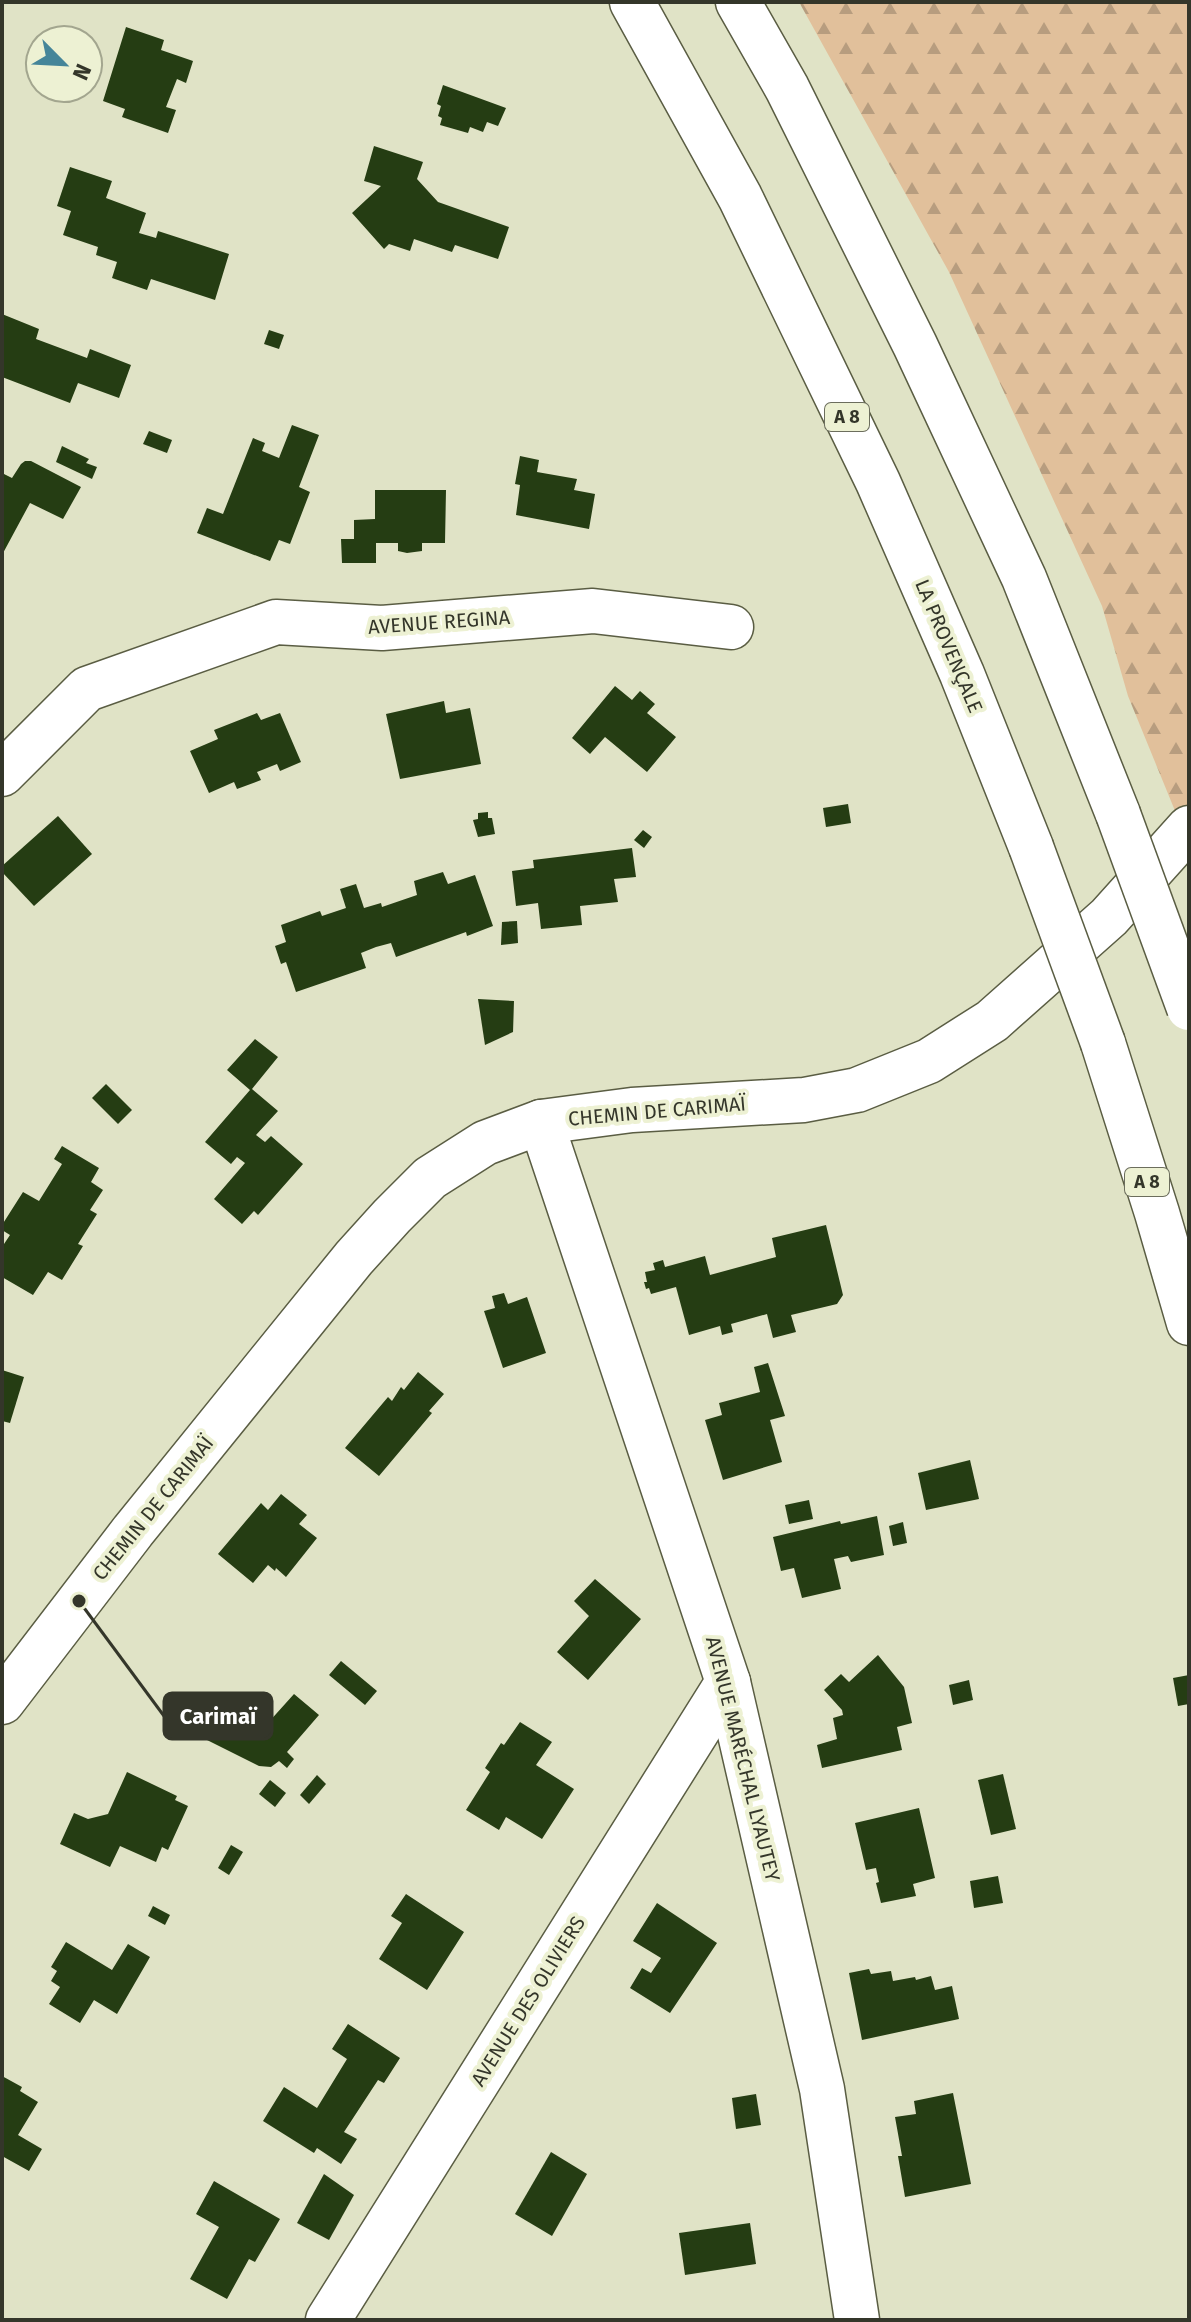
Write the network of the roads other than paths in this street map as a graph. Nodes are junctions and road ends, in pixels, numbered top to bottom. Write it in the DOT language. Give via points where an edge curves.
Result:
graph roads {
  1 [pos="632,2"];
  2 [pos="738,2"];
  3 [pos="731,627"];
  4 [pos="2,774"];
  5 [pos="1189,828"];
  6 [pos="1189,1008"];
  7 [pos="541,1122"];
  8 [pos="1189,1323"];
  9 [pos="728,1682"];
  10 [pos="2,1702"];
  11 [pos="328,2320"];
  12 [pos="857,2320"];
  1 -- 8 [label="main road, LA PROVENÇALE / A 8, bridge" via="740,197 878,482 962,674 1103,1043"];
  2 -- 6 [label="main road, bridge" via="787,88 915,345 1024,578"];
  3 -- 4 [label="main road, AVENUE REGINA" via="593,611 382,628 276,622 87,689"];
  5 -- 7 [label="main road, CHEMIN DE CARIMAÏ" via="1109,917 992,1021 929,1061 857,1090 804,1100 632,1110"];
  7 -- 9 [label="main road, AVENUE MARÉCHAL LYAUTEY"];
  7 -- 10 [label="main road, CHEMIN DE CARIMAÏ" via="485,1143 430,1178 392,1216 143,1519"];
  9 -- 11 [label="main road, AVENUE DES OLIVIERS"];
  9 -- 12 [label="main road, AVENUE MARÉCHAL LYAUTEY" via="822,2089"];
}
